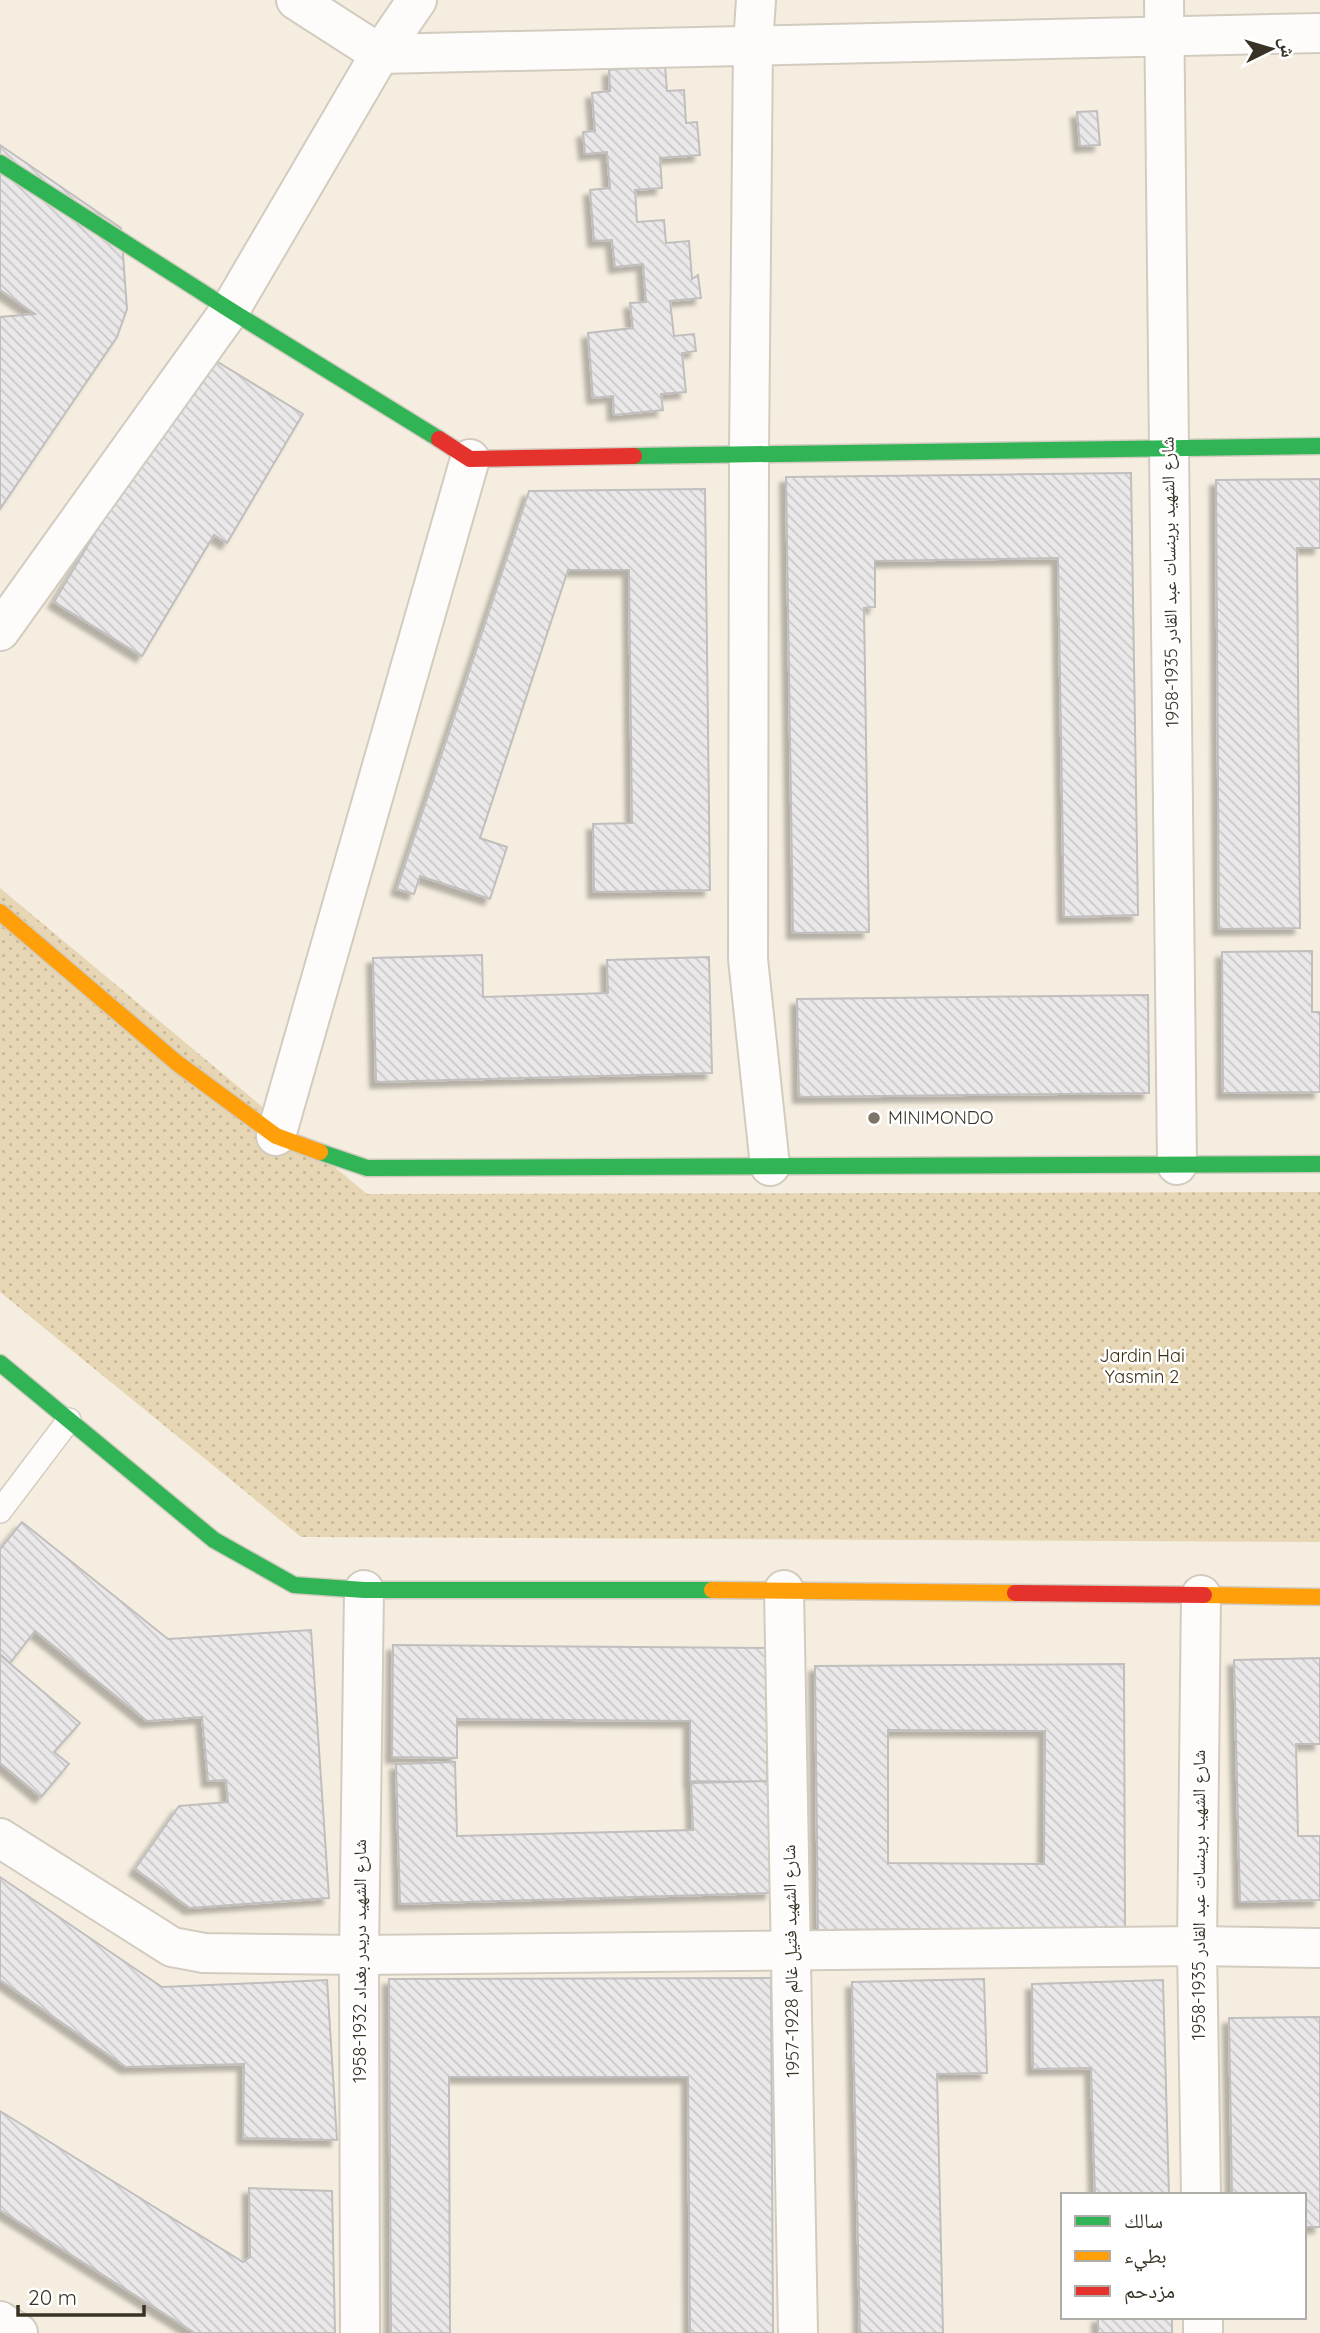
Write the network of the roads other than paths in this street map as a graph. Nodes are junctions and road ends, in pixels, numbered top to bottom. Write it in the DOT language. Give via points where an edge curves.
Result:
graph roads {
  1 [pos="296,0"];
  2 [pos="417,0"];
  3 [pos="756,0"];
  4 [pos="1164,18"];
  5 [pos="1320,33"];
  6 [pos="753,44"];
  7 [pos="380,54"];
  8 [pos="0,163"];
  9 [pos="230,310"];
  10 [pos="1320,446"];
  11 [pos="1168,447"];
  12 [pos="748,453"];
  13 [pos="470,458"];
  14 [pos="0,631"];
  15 [pos="0,912"];
  16 [pos="276,1136"];
  17 [pos="1320,1164"];
  18 [pos="1177,1165"];
  19 [pos="770,1166"];
  20 [pos="0,1363"];
  21 [pos="69,1420"];
  22 [pos="0,1511"];
  23 [pos="363,1590"];
  24 [pos="784,1590"];
  25 [pos="1201,1595"];
  26 [pos="1320,1597"];
  27 [pos="0,1838"];
  28 [pos="1197,1946"];
  29 [pos="1320,1948"];
  30 [pos="791,1952"];
  31 [pos="359,1955"];
  32 [pos="1201,2193"];
  33 [pos="0,2321"];
  34 [pos="18,2333"];
  35 [pos="360,2333"];
  36 [pos="798,2333"];
  1 -- 7 [label="street"];
  2 -- 7 [label="street"];
  3 -- 6 [label="street"];
  4 -- 5 [label="street"];
  4 -- 6 [label="street"];
  4 -- 11 [label="street, شارع الشهيد برينسات عبد القادر 1935-1958"];
  6 -- 7 [label="street"];
  6 -- 12 [label="street"];
  7 -- 9 [label="street"];
  8 -- 9 [label="street"];
  9 -- 13 [label="street"];
  9 -- 14 [label="street"];
  10 -- 11 [label="street"];
  11 -- 12 [label="street"];
  11 -- 18 [label="street, شارع الشهيد برينسات عبد القادر 1935-1958"];
  12 -- 13 [label="street"];
  12 -- 19 [label="street" via="748,959"];
  13 -- 16 [label="street"];
  15 -- 16 [label="street" via="177,1063"];
  16 -- 19 [label="street" via="367,1168"];
  17 -- 18 [label="street"];
  18 -- 19 [label="street"];
  20 -- 21 [label="street"];
  21 -- 22 [label="lane"];
  21 -- 23 [label="street" via="214,1540 294,1585"];
  23 -- 24 [label="street"];
  23 -- 31 [label="street, شارع الشهيد دريدر بغداد 1932-1958"];
  24 -- 25 [label="street"];
  24 -- 30 [label="street, شارع الشهيد فتيل غالم 1928-1957"];
  25 -- 26 [label="street"];
  25 -- 28 [label="street, شارع الشهيد برينسات عبد القادر 1935-1958"];
  27 -- 31 [label="street" via="172,1947 204,1953"];
  28 -- 29 [label="street"];
  28 -- 30 [label="street"];
  28 -- 32 [label="street, شارع الشهيد برينسات عبد القادر 1935-1958"];
  30 -- 31 [label="street"];
  30 -- 36 [label="street, شارع الشهيد فتيل غالم 1928-1957"];
  31 -- 35 [label="street, شارع الشهيد دريدر بغداد 1932-1958"];
  33 -- 34 [label="street"];
}
